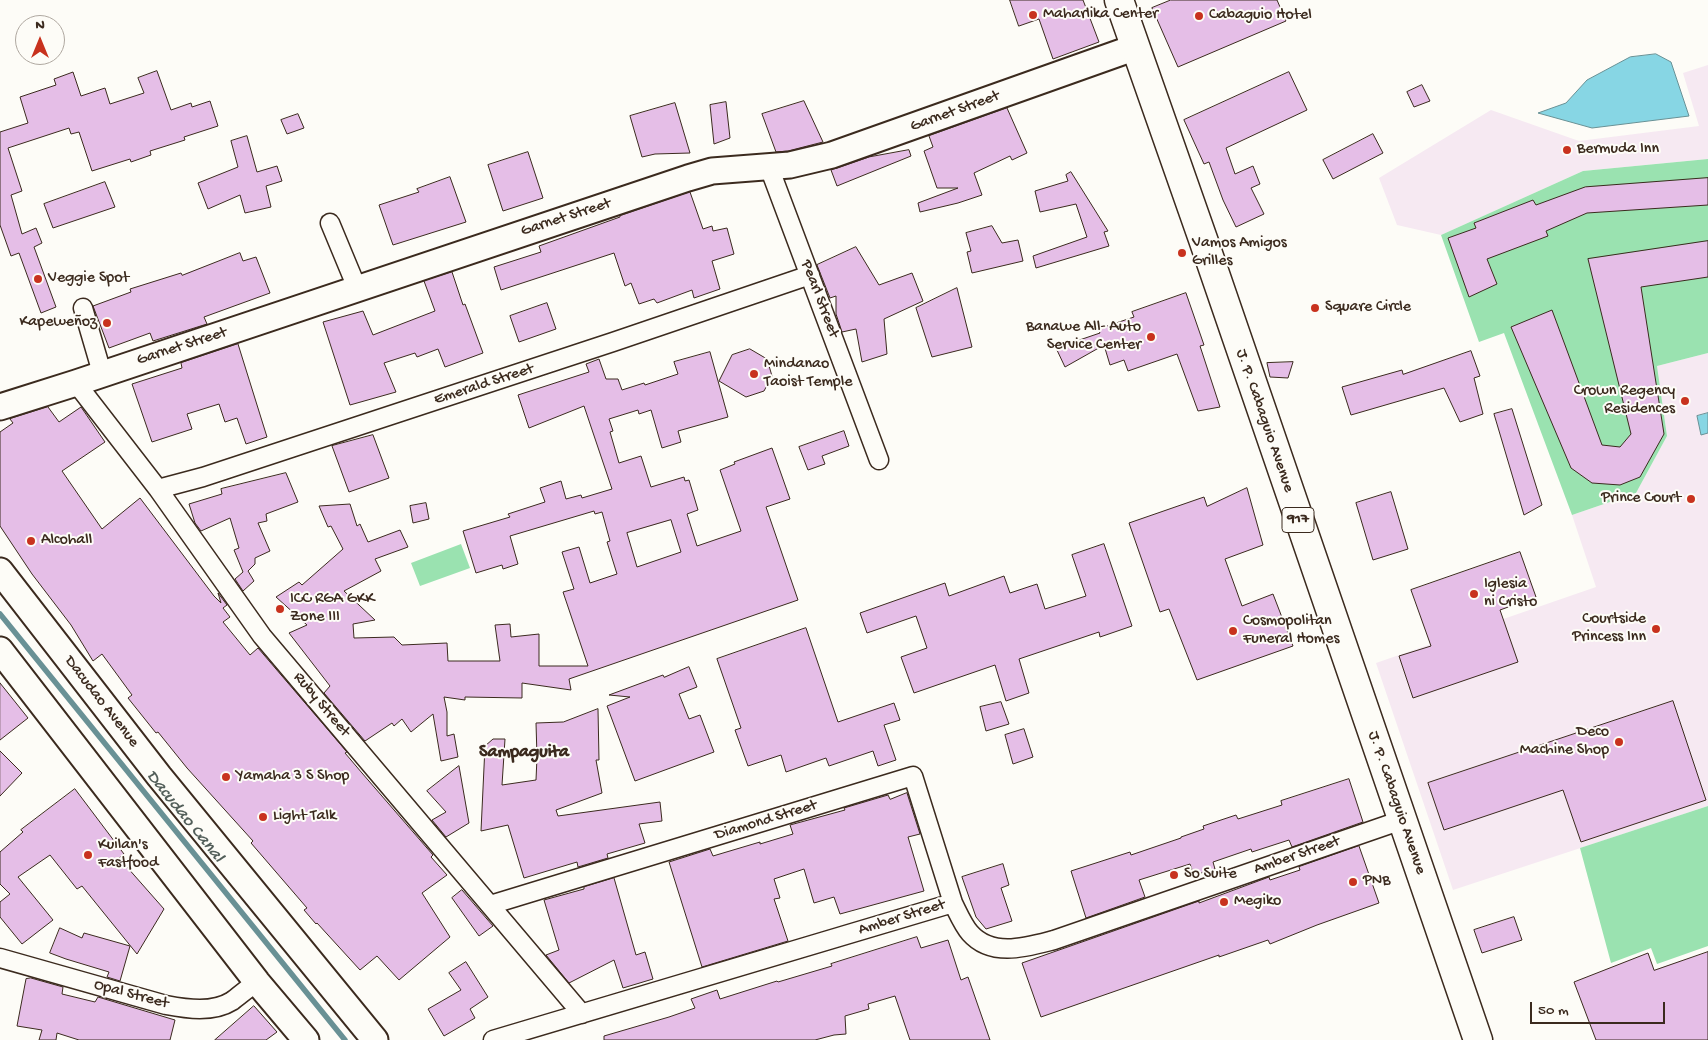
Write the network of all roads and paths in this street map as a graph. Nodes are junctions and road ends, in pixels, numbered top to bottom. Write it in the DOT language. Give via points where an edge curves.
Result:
graph roads {
  1 [pos="1119,0"];
  2 [pos="1136,47"];
  3 [pos="769,167"];
  4 [pos="330,222"];
  5 [pos="810,275"];
  6 [pos="357,288"];
  7 [pos="83,308"];
  8 [pos="102,374"];
  9 [pos="76,383"];
  10 [pos="0,407"];
  11 [pos="879,460"];
  12 [pos="158,489"];
  13 [pos="0,571"];
  14 [pos="0,650"];
  15 [pos="1402,820"];
  16 [pos="953,903"];
  17 [pos="490,905"];
  18 [pos="0,946"];
  19 [pos="6,960"];
  20 [pos="257,982"];
  21 [pos="582,1014"];
  22 [pos="306,1040"];
  23 [pos="375,1040"];
  24 [pos="493,1040"];
  25 [pos="1478,1040"];
  1 -- 2 [label="main road, J. P. Cabaguio Avenue / 917"];
  2 -- 3 [label="street, Garnet Street" via="832,155"];
  2 -- 15 [label="main road, J. P. Cabaguio Avenue / 917"];
  3 -- 5 [label="street, Pearl Street"];
  3 -- 6 [label="street, Garnet Street" via="712,171 688,178"];
  4 -- 6 [label="street"];
  5 -- 11 [label="street, Pearl Street"];
  5 -- 12 [label="street, Emerald Street" via="604,346"];
  6 -- 8 [label="street, Garnet Street"];
  7 -- 8 [label="street"];
  8 -- 9 [label="street, Garnet Street"];
  9 -- 10 [label="street, Garnet Street"];
  9 -- 12 [label="street, Ruby Street"];
  12 -- 17 [label="street, Ruby Street" via="262,636"];
  13 -- 23 [label="street, Dacudao Avenue" via="159,776"];
  14 -- 20 [label="street"];
  15 -- 16 [label="street, Amber Street" via="1054,940 1010,950 983,943 971,934"];
  15 -- 25 [label="main road, J. P. Cabaguio Avenue / 917"];
  16 -- 17 [label="street, Diamond Street" via="913,776"];
  16 -- 21 [label="street, Amber Street"];
  17 -- 21 [label="street, Ruby Street"];
  18 -- 19 [label="street"];
  19 -- 20 [label="street, Opal Street" via="166,1006 183,1008 216,1007 230,1002"];
  20 -- 22 [label="street"];
  21 -- 24 [label="street, Amber Street"];
}
